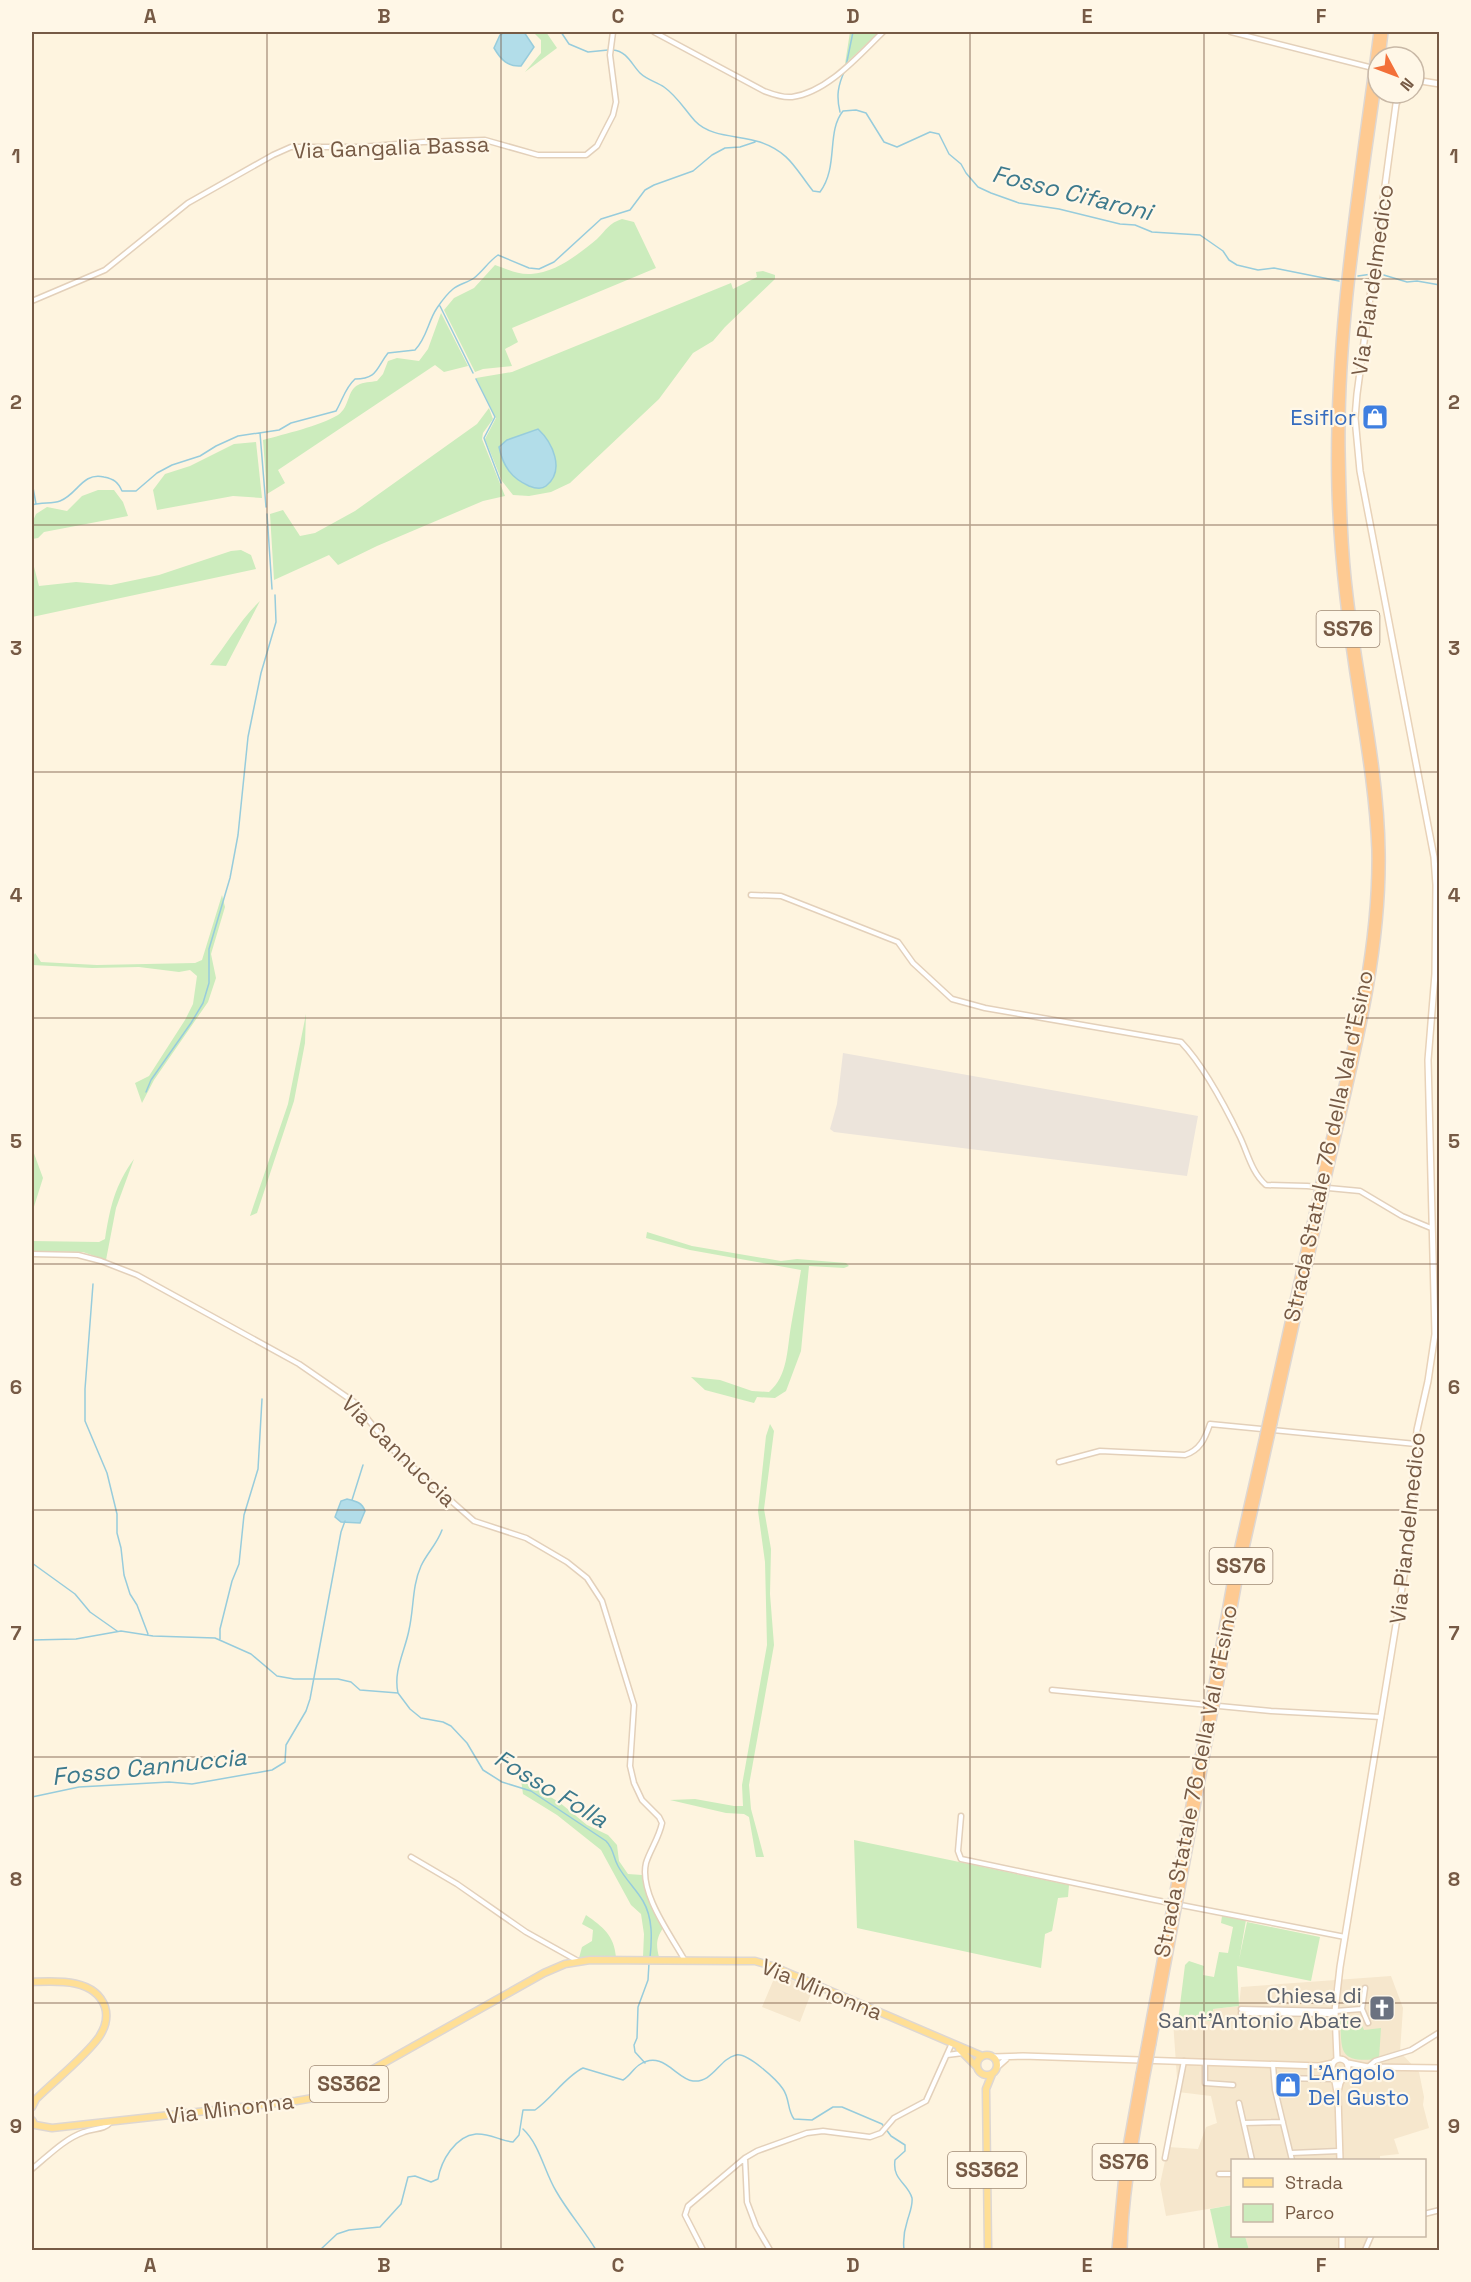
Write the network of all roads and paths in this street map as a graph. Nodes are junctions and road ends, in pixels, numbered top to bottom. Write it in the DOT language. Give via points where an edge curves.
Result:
graph roads {
  1 [pos="613,32"];
  2 [pos="654,32"];
  3 [pos="884,32"];
  4 [pos="1231,32"];
  5 [pos="1378,32"];
  6 [pos="1366,66"];
  7 [pos="1374,105"];
  8 [pos="1396,105"];
  9 [pos="32,301"];
  10 [pos="752,895"];
  11 [pos="1437,952"];
  12 [pos="1323,1183"];
  13 [pos="1431,1228"];
  14 [pos="32,1254"];
  15 [pos="1416,1444"];
  16 [pos="1059,1462"];
  17 [pos="1052,1690"];
  18 [pos="1381,1717"];
  19 [pos="961,1816"];
  20 [pos="411,1857"];
  21 [pos="1345,1937"];
  22 [pos="684,1959"];
  23 [pos="578,1962"];
  24 [pos="32,1982"];
  25 [pos="1365,1988"];
  26 [pos="1362,2009"];
  27 [pos="1241,2011"];
  28 [pos="1335,2011"];
  29 [pos="1368,2024"];
  30 [pos="1440,2031"];
  31 [pos="952,2043"];
  32 [pos="963,2053"];
  33 [pos="947,2055"];
  34 [pos="982,2056"];
  35 [pos="993,2057"];
  36 [pos="1008,2058"];
  37 [pos="1184,2061"];
  38 [pos="1340,2061"];
  39 [pos="1205,2062"];
  40 [pos="1273,2065"];
  41 [pos="1319,2066"];
  42 [pos="997,2067"];
  43 [pos="1368,2067"];
  44 [pos="1440,2067"];
  45 [pos="978,2070"];
  46 [pos="1334,2071"];
  47 [pos="1346,2072"];
  48 [pos="992,2073"];
  49 [pos="1143,2074"];
  50 [pos="1274,2078"];
  51 [pos="1335,2079"];
  52 [pos="1233,2085"];
  53 [pos="987,2090"];
  54 [pos="1338,2097"];
  55 [pos="1239,2103"];
  56 [pos="32,2107"];
  57 [pos="32,2120"];
  58 [pos="111,2122"];
  59 [pos="1283,2122"];
  60 [pos="1244,2123"];
  61 [pos="1339,2151"];
  62 [pos="1290,2153"];
  63 [pos="745,2158"];
  64 [pos="1165,2158"];
  65 [pos="1252,2159"];
  66 [pos="1292,2159"];
  67 [pos="1340,2159"];
  68 [pos="32,2169"];
  69 [pos="1219,2174"];
  70 [pos="1231,2174"];
  71 [pos="703,2250"];
  72 [pos="770,2250"];
  73 [pos="988,2250"];
  74 [pos="1116,2250"];
  75 [pos="1123,2250"];
  1 -- 9 [label="street, Via Gangalia Bassa" via="610,55 615,109 597,146 586,155 538,155 485,140 291,147 188,203 105,270"];
  2 -- 3 [label="street" via="764,91 792,97 812,90 843,69"];
  4 -- 6 [label="street"];
  5 -- 12 [label="highway, Strada Statale 76 della Val d'Esino / SS76" via="1342,305 1335,447 1343,597 1370,766 1376,885 1370,948"];
  7 -- 12 [label="highway, Strada Statale 76 della Val d'Esino / SS76" via="1348,305 1341,446 1348,586 1376,766 1381,885 1376,949"];
  8 -- 11 [label="main road, Via Piandelmedico" via="1357,394 1357,447 1434,857"];
  10 -- 13 [label="street" via="781,896 898,942 913,963 952,999 1181,1042 1219,1099 1257,1177 1266,1185 1360,1191"];
  11 -- 13 [label="main road, Via Piandelmedico" via="1428,1059"];
  12 -- 49 [label="highway, Strada Statale 76 della Val d'Esino / SS76, bridge" via="1233,1573 1214,1696"];
  13 -- 15 [label="main road, Via Piandelmedico" via="1435,1334"];
  14 -- 22 [label="street, Via Cannuccia" via="78,1255 137,1275 291,1359 354,1402 398,1456 474,1521 526,1538 587,1578 602,1601 634,1705 630,1766 634,1783 642,1800 662,1823 646,1864 647,1888"];
  15 -- 16 [label="street" via="1210,1424 1203,1442 1185,1455 1100,1451"];
  15 -- 18 [label="main road, Via Piandelmedico" via="1409,1545"];
  17 -- 18 [label="street" via="1271,1711"];
  18 -- 21 [label="main road, Via Piandelmedico"];
  19 -- 21 [label="street" via="961,1859"];
  20 -- 23 [label="street"];
  21 -- 28 [label="main road, Via Piandelmedico"];
  22 -- 23 [label="main road, Via Minonna / SS362"];
  22 -- 31 [label="main road, Via Minonna / SS362" via="755,1961 772,1966"];
  23 -- 58 [label="main road, Via Minonna / SS362" via="544,1973 325,2096"];
  24 -- 56 [label="main road" via="65,1982 86,1987 99,1996 106,2022 97,2040"];
  25 -- 26 [label="street"];
  26 -- 28 [label="street"];
  26 -- 29 [label="street"];
  27 -- 28 [label="street"];
  28 -- 38 [label="main road, Via Piandelmedico"];
  30 -- 43 [label="street" via="1411,2050 1375,2061"];
  31 -- 32 [label="main road, Via Minonna / SS362"];
  31 -- 33 [label="street"];
  31 -- 34 [label="main road, Via Minonna / SS362"];
  32 -- 33 [label="street"];
  32 -- 45 [label="main road, Via Minonna / SS362"];
  33 -- 63 [label="street" via="926,2101 894,2118 878,2135 807,2133"];
  34 -- 35 [label="main road, SS362"];
  34 -- 45 [label="main road" via="977,2061"];
  35 -- 36 [label="main road"];
  35 -- 42 [label="main road"];
  36 -- 37 [label="main road"];
  36 -- 42 [label="main road"];
  37 -- 39 [label="main road"];
  37 -- 64 [label="street"];
  38 -- 41 [label="main road"];
  38 -- 43 [label="main road"];
  38 -- 46 [label="main road"];
  38 -- 47 [label="main road"];
  39 -- 40 [label="main road"];
  39 -- 52 [label="street" via="1205,2083"];
  40 -- 41 [label="main road"];
  40 -- 50 [label="street"];
  41 -- 46 [label="main road"];
  42 -- 48 [label="main road, SS362"];
  43 -- 44 [label="main road"];
  43 -- 47 [label="main road"];
  45 -- 48 [label="main road" via="987,2075"];
  45 -- 53 [label="main road, SS362"];
  46 -- 47 [label="main road"];
  46 -- 51 [label="main road"];
  47 -- 54 [label="main road"];
  48 -- 53 [label="main road, SS362"];
  49 -- 74 [label="highway, Strada Statale 76 della Val d'Esino / SS76" via="1124,2164"];
  49 -- 75 [label="highway, Strada Statale 76 della Val d'Esino / SS76"];
  50 -- 51 [label="street"];
  50 -- 59 [label="street"];
  51 -- 54 [label="main road"];
  53 -- 73 [label="main road, SS362"];
  54 -- 61 [label="main road"];
  55 -- 60 [label="street"];
  57 -- 58 [label="main road, Via Minonna / SS362" via="35,2125 52,2128"];
  58 -- 68 [label="street" via="105,2128 88,2130 71,2139"];
  59 -- 60 [label="street"];
  59 -- 62 [label="street"];
  60 -- 65 [label="street"];
  61 -- 62 [label="street"];
  61 -- 67 [label="main road"];
  62 -- 66 [label="street"];
  63 -- 71 [label="street" via="685,2211"];
  63 -- 72 [label="street" via="747,2202"];
  69 -- 70 [label="street"];
}
